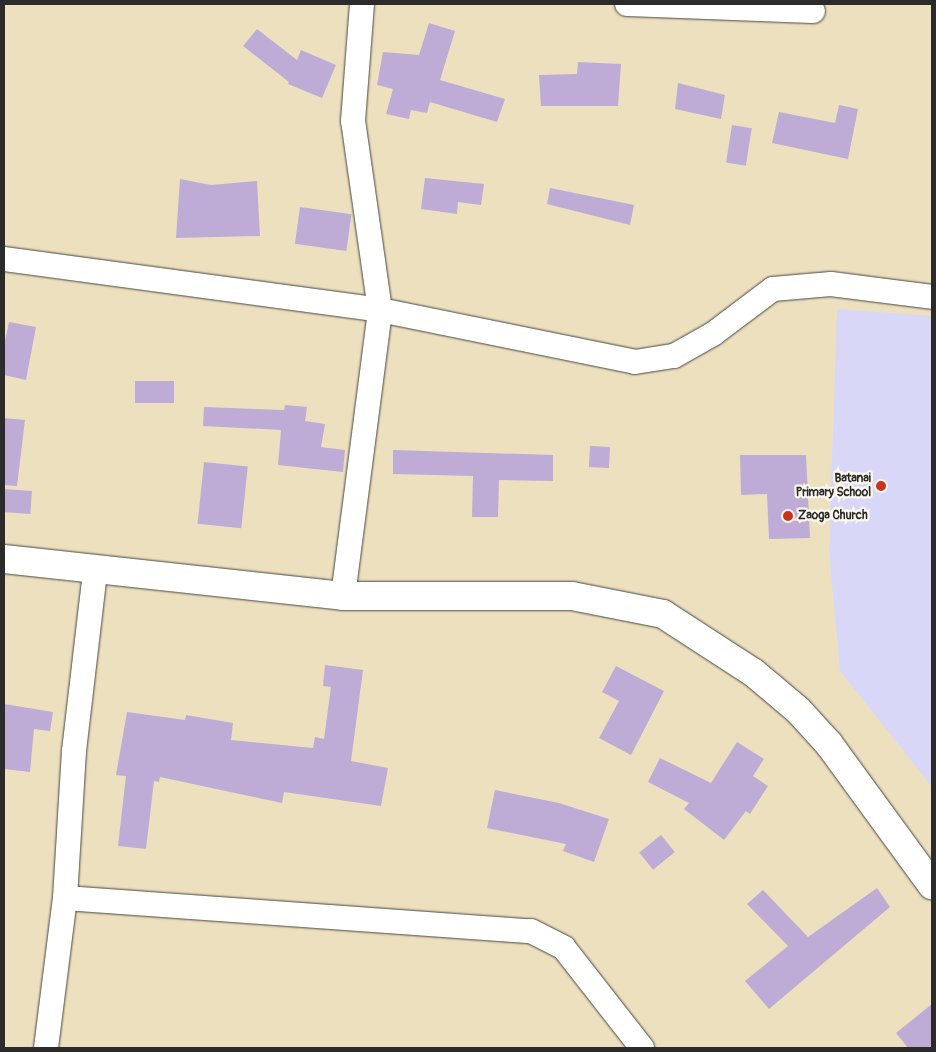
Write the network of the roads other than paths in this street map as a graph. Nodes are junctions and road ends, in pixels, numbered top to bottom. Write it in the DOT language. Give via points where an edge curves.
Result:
graph roads {
  1 [pos="362,4"];
  2 [pos="627,4"];
  3 [pos="813,11"];
  4 [pos="4,259"];
  5 [pos="932,297"];
  6 [pos="380,310"];
  7 [pos="4,559"];
  8 [pos="95,571"];
  9 [pos="343,596"];
  10 [pos="932,885"];
  11 [pos="66,898"];
  12 [pos="46,1048"];
  13 [pos="642,1048"];
  1 -- 6 [label="street" via="353,121"];
  2 -- 3 [label="street"];
  4 -- 6 [label="street"];
  5 -- 6 [label="street" via="831,284 773,288 713,334 674,356 635,362"];
  6 -- 9 [label="street"];
  7 -- 8 [label="street"];
  8 -- 9 [label="street"];
  8 -- 11 [label="street" via="74,751"];
  9 -- 10 [label="street" via="572,596 663,614 754,673 798,710 828,744"];
  11 -- 12 [label="street"];
  11 -- 13 [label="street" via="532,931 564,948"];
}
